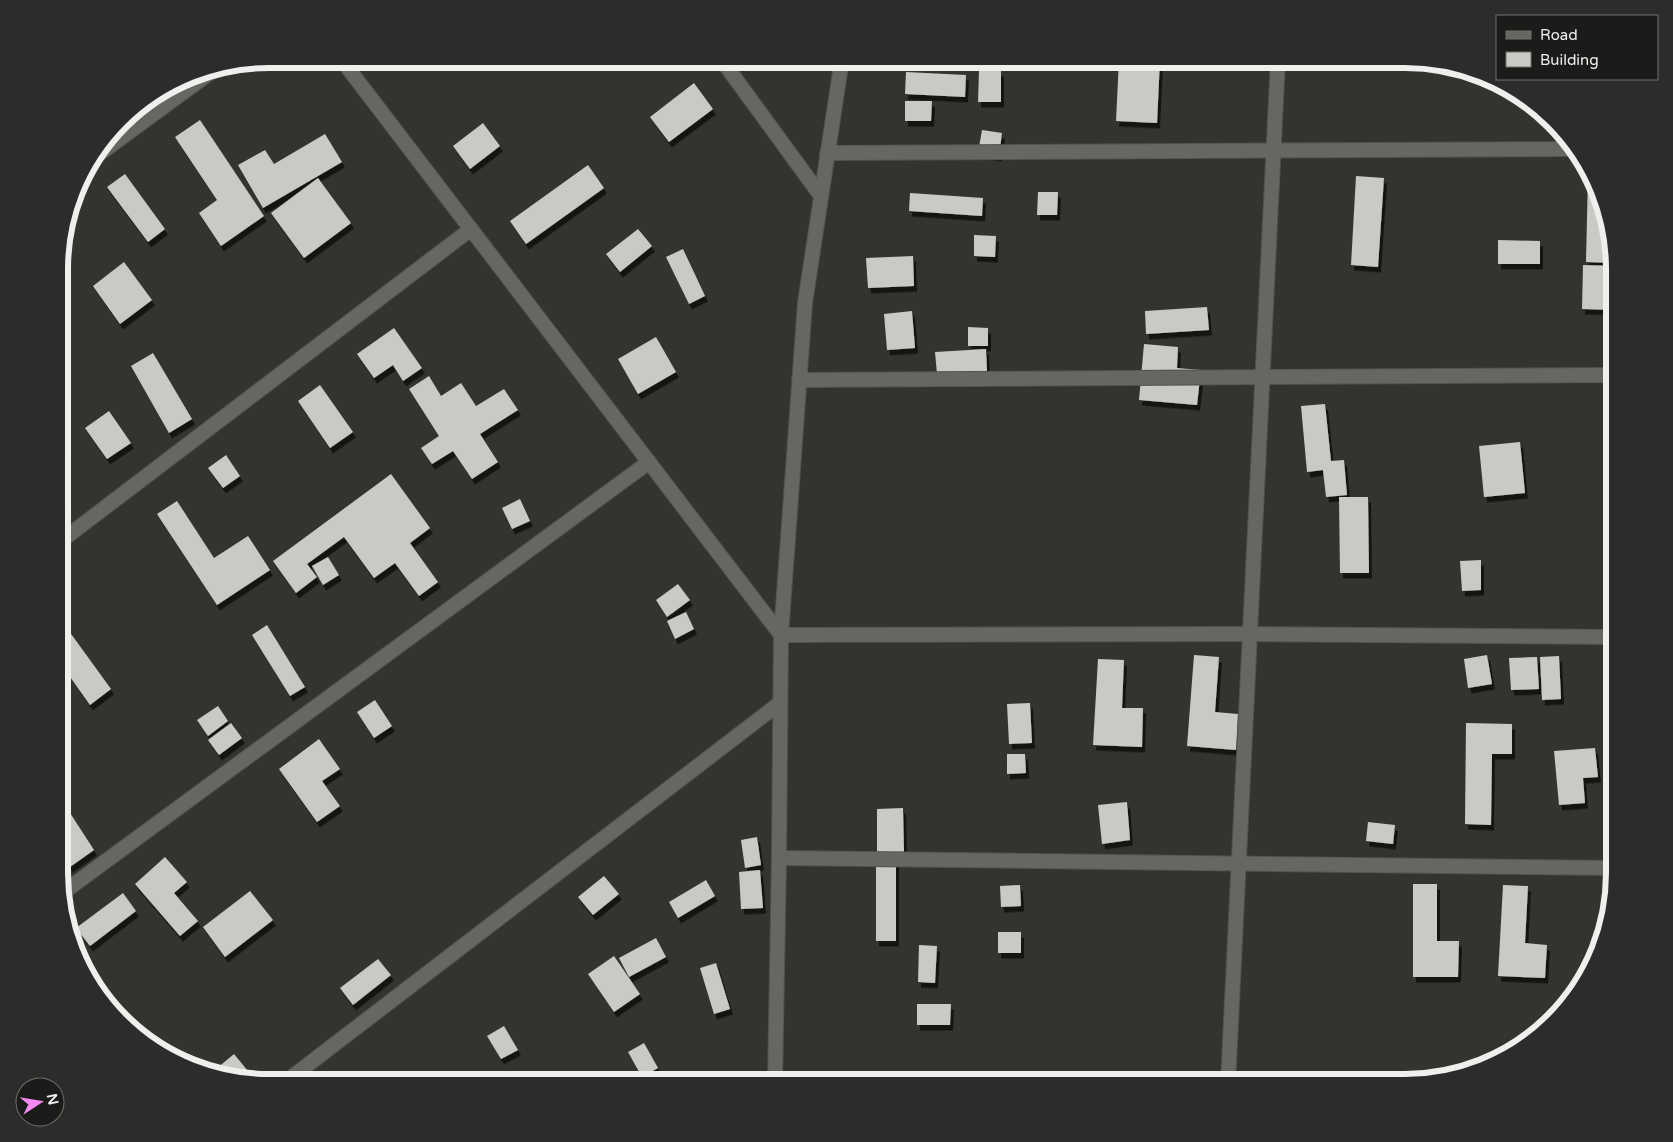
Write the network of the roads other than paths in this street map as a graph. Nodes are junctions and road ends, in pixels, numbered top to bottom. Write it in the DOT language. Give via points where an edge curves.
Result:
graph roads {
  1 [pos="347,68"];
  2 [pos="728,68"];
  3 [pos="841,68"];
  4 [pos="1278,68"];
  5 [pos="201,79"];
  6 [pos="108,148"];
  7 [pos="1567,150"];
  8 [pos="1273,151"];
  9 [pos="827,153"];
  10 [pos="821,196"];
  11 [pos="471,229"];
  12 [pos="1606,375"];
  13 [pos="1262,378"];
  14 [pos="799,380"];
  15 [pos="649,462"];
  16 [pos="68,535"];
  17 [pos="1250,634"];
  18 [pos="781,635"];
  19 [pos="1606,638"];
  20 [pos="780,702"];
  21 [pos="779,858"];
  22 [pos="1238,864"];
  23 [pos="1606,868"];
  24 [pos="68,888"];
  25 [pos="296,1074"];
  26 [pos="775,1074"];
  27 [pos="1228,1074"];
  1 -- 11 [label="street"];
  2 -- 10 [label="street"];
  3 -- 9 [label="street"];
  4 -- 8 [label="street"];
  5 -- 6 [label="street"];
  7 -- 8 [label="street"];
  8 -- 9 [label="street"];
  8 -- 13 [label="street"];
  9 -- 10 [label="street"];
  10 -- 14 [label="street" via="805,303"];
  11 -- 15 [label="street"];
  11 -- 16 [label="street"];
  12 -- 13 [label="street"];
  13 -- 14 [label="street"];
  13 -- 17 [label="street"];
  14 -- 18 [label="street"];
  15 -- 18 [label="street"];
  15 -- 24 [label="street"];
  17 -- 18 [label="street"];
  17 -- 19 [label="street"];
  17 -- 22 [label="street"];
  18 -- 20 [label="street"];
  20 -- 21 [label="street"];
  20 -- 25 [label="street"];
  21 -- 22 [label="street"];
  21 -- 26 [label="street"];
  22 -- 23 [label="street"];
  22 -- 27 [label="street"];
}
